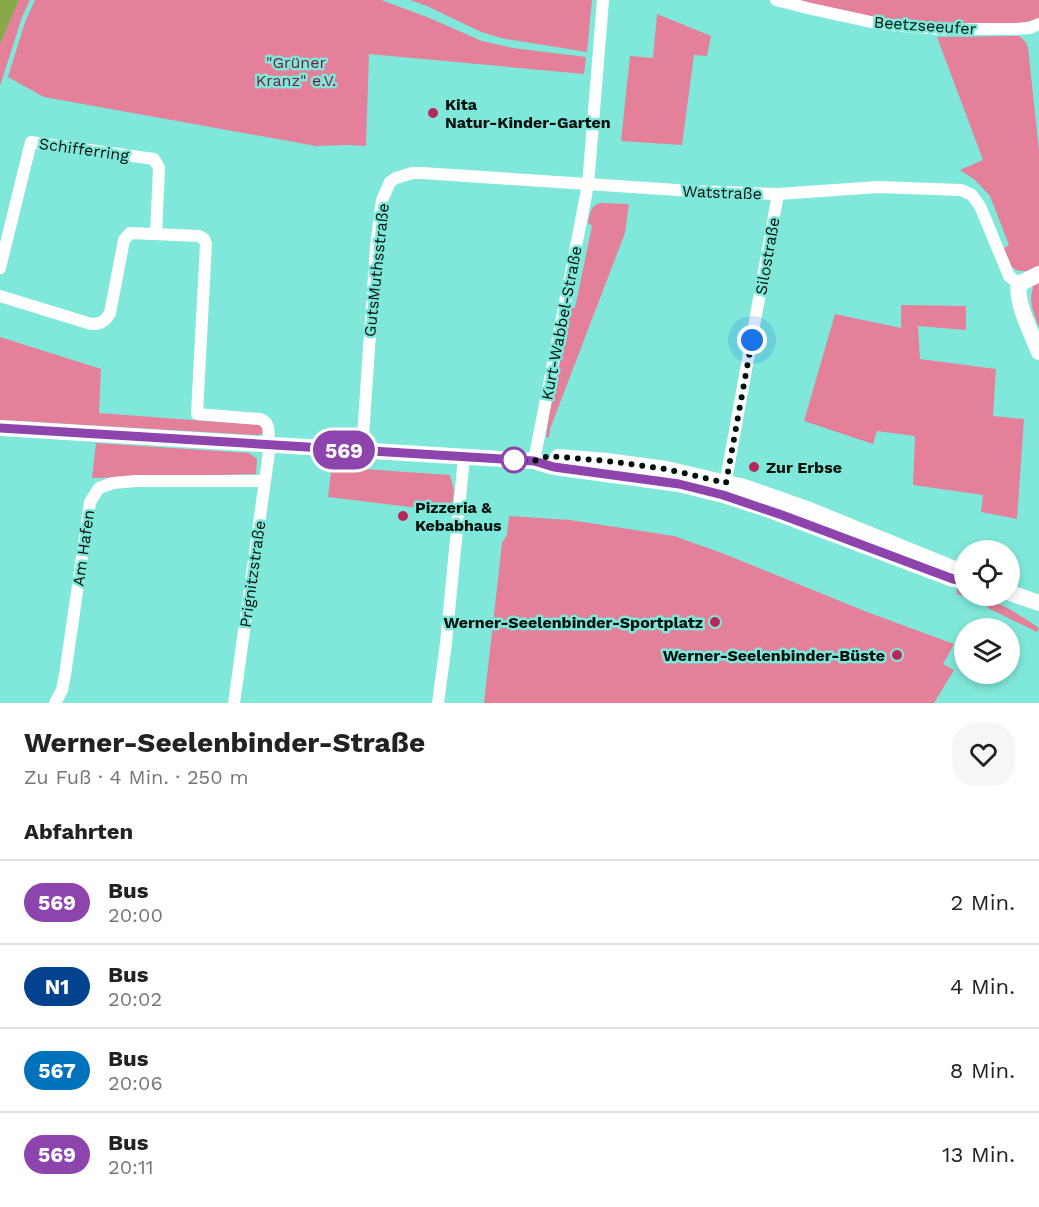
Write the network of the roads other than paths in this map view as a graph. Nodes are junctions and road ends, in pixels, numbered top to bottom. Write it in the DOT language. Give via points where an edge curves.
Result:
graph roads {
  1 [pos="603,0"];
  2 [pos="776,0"];
  3 [pos="1039,24"];
  4 [pos="588,185"];
  5 [pos="778,194"];
  6 [pos="156,234"];
  7 [pos="0,268"];
  8 [pos="1039,274"];
  9 [pos="1019,284"];
  10 [pos="0,296"];
  11 [pos="1039,352"];
  12 [pos="0,428"];
  13 [pos="269,445"];
  14 [pos="362,451"];
  15 [pos="465,457"];
  16 [pos="534,461"];
  17 [pos="265,481"];
  18 [pos="724,489"];
  19 [pos="954,569"];
  20 [pos="954,579"];
  21 [pos="1020,596"];
  22 [pos="1039,603"];
  23 [pos="54,703"];
  24 [pos="234,703"];
  25 [pos="438,703"];
  1 -- 4 [label="street"];
  2 -- 3 [label="street, Beetzseeufer" via="902,27 1015,29"];
  4 -- 5 [label="street, Watstraße"];
  4 -- 14 [label="street, GutsMuthsstraße" via="423,173 403,175 390,182 382,200 376,246"];
  4 -- 16 [label="street, Kurt-Wabbel-Straße"];
  5 -- 9 [label="street, Watstraße" via="878,187 961,190 972,195 980,206 1009,276"];
  5 -- 18 [label="street, Silostraße"];
  6 -- 7 [label="street, Schifferring" via="159,168 154,159 31,142"];
  6 -- 10 [label="street" via="129,233 124,240 110,313 103,322 91,324"];
  6 -- 13 [label="street" via="199,236 206,244 197,414 265,421"];
  8 -- 9 [label="main road"];
  9 -- 11 [label="main road" via="1019,301"];
  12 -- 13 [label="main road"];
  13 -- 14 [label="main road"];
  13 -- 17 [label="street, Prignitzstraße"];
  14 -- 15 [label="main road"];
  15 -- 16 [label="main road"];
  15 -- 25 [label="street"];
  16 -- 18 [label="main road" via="549,456 666,469"];
  17 -- 23 [label="street, Am Hafen" via="136,481 99,488 90,502 65,675"];
  17 -- 24 [label="street, Prignitzstraße"];
  18 -- 19 [label="main road" via="744,487"];
  18 -- 20 [label="main road"];
  21 -- 22 [label="main road"];
}
